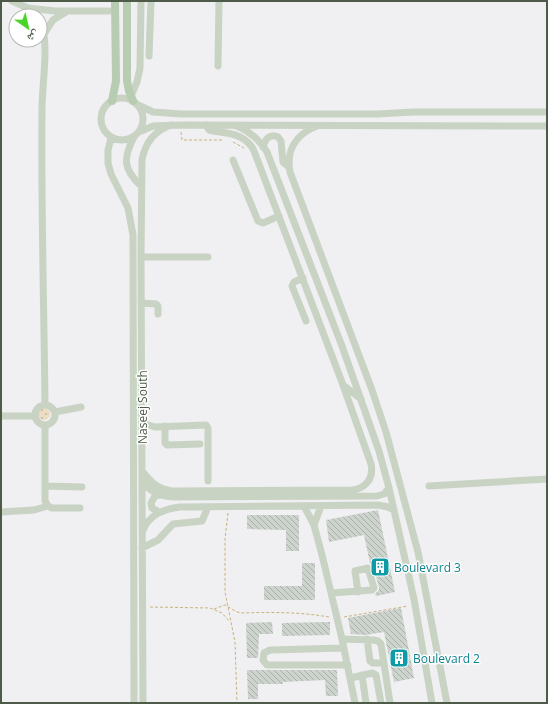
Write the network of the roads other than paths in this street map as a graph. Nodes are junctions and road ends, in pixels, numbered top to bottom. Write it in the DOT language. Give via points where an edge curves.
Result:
graph roads {
  1 [pos="12,1"];
  2 [pos="115,1"];
  3 [pos="127,1"];
  4 [pos="141,1"];
  5 [pos="151,1"];
  6 [pos="219,1"];
  7 [pos="28,8"];
  8 [pos="48,10"];
  9 [pos="109,11"];
  10 [pos="69,12"];
  11 [pos="48,28"];
  12 [pos="44,48"];
  13 [pos="149,56"];
  14 [pos="218,66"];
  15 [pos="133,100"];
  16 [pos="112,101"];
  17 [pos="547,112"];
  18 [pos="377,114"];
  19 [pos="171,125"];
  20 [pos="206,125"];
  21 [pos="234,125"];
  22 [pos="317,126"];
  23 [pos="377,126"];
  24 [pos="547,126"];
  25 [pos="137,134"];
  26 [pos="111,138"];
  27 [pos="263,147"];
  28 [pos="233,160"];
  29 [pos="289,167"];
  30 [pos="141,186"];
  31 [pos="279,216"];
  32 [pos="288,242"];
  33 [pos="306,253"];
  34 [pos="141,256"];
  35 [pos="208,257"];
  36 [pos="303,278"];
  37 [pos="320,289"];
  38 [pos="141,303"];
  39 [pos="314,307"];
  40 [pos="158,314"];
  41 [pos="306,321"];
  42 [pos="343,384"];
  43 [pos="361,400"];
  44 [pos="45,405"];
  45 [pos="81,407"];
  46 [pos="55,412"];
  47 [pos="1,416"];
  48 [pos="35,416"];
  49 [pos="142,423"];
  50 [pos="45,425"];
  51 [pos="165,426"];
  52 [pos="200,444"];
  53 [pos="142,471"];
  54 [pos="142,479"];
  55 [pos="547,479"];
  56 [pos="208,481"];
  57 [pos="45,486"];
  58 [pos="429,486"];
  59 [pos="82,487"];
  60 [pos="389,488"];
  61 [pos="262,490"];
  62 [pos="310,490"];
  63 [pos="159,494"];
  64 [pos="381,495"];
  65 [pos="252,497"];
  66 [pos="316,497"];
  67 [pos="382,505"];
  68 [pos="48,506"];
  69 [pos="304,506"];
  70 [pos="321,506"];
  71 [pos="208,507"];
  72 [pos="80,508"];
  73 [pos="394,510"];
  74 [pos="1,512"];
  75 [pos="159,512"];
  76 [pos="314,525"];
  77 [pos="142,532"];
  78 [pos="142,548"];
  79 [pos="358,592"];
  80 [pos="332,593"];
  81 [pos="342,639"];
  82 [pos="367,639"];
  83 [pos="344,648"];
  84 [pos="384,663"];
  85 [pos="348,665"];
  86 [pos="362,675"];
  87 [pos="350,678"];
  88 [pos="134,703"];
  89 [pos="143,703"];
  90 [pos="355,703"];
  91 [pos="366,703"];
  92 [pos="381,703"];
  93 [pos="390,703"];
  94 [pos="432,703"];
  95 [pos="448,703"];
  1 -- 7 [label="street"];
  2 -- 16 [label="main road" via="116,82"];
  3 -- 15 [label="main road" via="127,81"];
  4 -- 15 [label="street" via="140,68"];
  5 -- 13 [label="street"];
  6 -- 14 [label="street"];
  8 -- 10 [label="street"];
  9 -- 10 [label="street"];
  10 -- 11 [label="street" via="53,20"];
  12 -- 44 [label="street"];
  15 -- 16 [label="street" via="124,98"];
  15 -- 18 [label="street" via="158,113"];
  15 -- 25 [label="street" via="143,119"];
  16 -- 26 [label="street" via="105,107 101,119 105,132"];
  17 -- 18 [label="street"];
  18 -- 23 [label="street"];
  19 -- 20 [label="street"];
  19 -- 25 [label="street" via="152,126"];
  19 -- 30 [label="street, Naseej South" via="154,135 146,147 142,160"];
  20 -- 21 [label="street"];
  20 -- 31 [label="street" via="209,130 237,135 250,144"];
  21 -- 22 [label="street"];
  21 -- 27 [label="street" via="251,134"];
  22 -- 23 [label="street"];
  22 -- 29 [label="street" via="304,132 295,141 290,151"];
  23 -- 24 [label="street"];
  25 -- 26 [label="street" via="125,140"];
  25 -- 30 [label="street" via="127,151 126,163 131,175"];
  26 -- 88 [label="street" via="108,163 128,208 134,242"];
  27 -- 29 [label="street" via="268,137 278,137 281,141 283,162"];
  27 -- 33 [label="street"];
  28 -- 31 [label="street" via="258,221 265,222"];
  29 -- 95 [label="street" via="386,432 418,552"];
  30 -- 34 [label="street, Naseej South"];
  31 -- 32 [label="street"];
  32 -- 33 [label="street"];
  32 -- 36 [label="street"];
  33 -- 37 [label="street"];
  34 -- 35 [label="street"];
  34 -- 38 [label="street, Naseej South"];
  36 -- 39 [label="street"];
  36 -- 41 [label="street" via="294,282 292,286"];
  37 -- 39 [label="street"];
  37 -- 43 [label="street"];
  38 -- 40 [label="street" via="156,304"];
  38 -- 49 [label="street, Naseej South"];
  39 -- 42 [label="street"];
  42 -- 43 [label="street"];
  42 -- 62 [label="street" via="371,464 372,475 366,484 356,489"];
  43 -- 60 [label="street"];
  44 -- 46 [label="street" via="50,406"];
  44 -- 48 [label="street" via="38,408"];
  45 -- 46 [label="street"];
  46 -- 50 [label="street" via="53,421"];
  47 -- 48 [label="street"];
  48 -- 50 [label="street"];
  49 -- 51 [label="street" via="154,427"];
  49 -- 53 [label="street, Naseej South"];
  50 -- 57 [label="street"];
  51 -- 52 [label="street" via="167,445"];
  51 -- 56 [label="street" via="207,425"];
  53 -- 54 [label="street, Naseej South"];
  53 -- 61 [label="street" via="153,484 168,490"];
  54 -- 63 [label="street" via="148,488"];
  54 -- 77 [label="street, Naseej South"];
  55 -- 58 [label="street"];
  57 -- 59 [label="street"];
  57 -- 68 [label="street" via="45,501"];
  60 -- 64 [label="street"];
  60 -- 73 [label="street"];
  61 -- 62 [label="street"];
  61 -- 65 [label="street"];
  62 -- 66 [label="street"];
  63 -- 65 [label="street" via="173,497"];
  63 -- 75 [label="street" via="154,496 151,503 152,508"];
  64 -- 66 [label="street"];
  64 -- 67 [label="street" via="384,499"];
  65 -- 66 [label="street"];
  67 -- 70 [label="street"];
  67 -- 73 [label="street"];
  68 -- 72 [label="street"];
  68 -- 74 [label="street" via="34,510"];
  69 -- 70 [label="street"];
  69 -- 71 [label="street"];
  69 -- 76 [label="street"];
  70 -- 76 [label="street"];
  71 -- 75 [label="street" via="180,507"];
  71 -- 78 [label="street" via="202,521 173,524 158,540"];
  73 -- 94 [label="street" via="416,609"];
  75 -- 77 [label="street" via="148,520"];
  76 -- 80 [label="street"];
  77 -- 78 [label="street, Naseej South"];
  78 -- 89 [label="street, Naseej South"];
  79 -- 80 [label="street"];
  80 -- 81 [label="street"];
  81 -- 82 [label="street"];
  81 -- 83 [label="street"];
  82 -- 84 [label="street" via="376,640 381,644"];
  82 -- 84 [label="street" via="370,661"];
  83 -- 85 [label="street"];
  83 -- 85 [label="street" via="270,650 264,653 263,660 267,665"];
  84 -- 93 [label="street"];
  85 -- 87 [label="street"];
  86 -- 87 [label="street"];
  86 -- 91 [label="street"];
  86 -- 92 [label="street" via="376,675"];
  87 -- 90 [label="street"];
}
